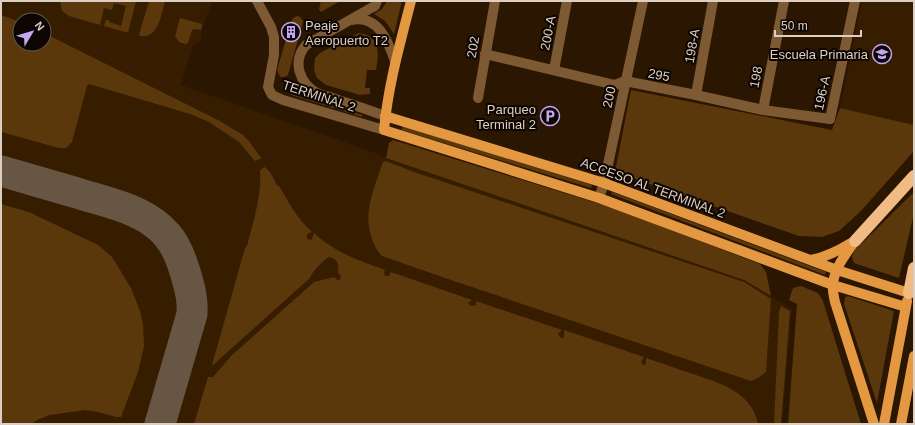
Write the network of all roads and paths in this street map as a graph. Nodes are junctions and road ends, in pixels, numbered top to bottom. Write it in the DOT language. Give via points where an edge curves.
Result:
graph roads {
  1 [pos="258,1"];
  2 [pos="378,1"];
  3 [pos="411,1"];
  4 [pos="495,1"];
  5 [pos="567,1"];
  6 [pos="643,1"];
  7 [pos="714,1"];
  8 [pos="784,1"];
  9 [pos="855,1"];
  10 [pos="347,21"];
  11 [pos="485,54"];
  12 [pos="395,61"];
  13 [pos="554,70"];
  14 [pos="625,82"];
  15 [pos="696,95"];
  16 [pos="478,98"];
  17 [pos="763,110"];
  18 [pos="385,116"];
  19 [pos="830,119"];
  20 [pos="384,130"];
  21 [pos="914,176"];
  22 [pos="604,183"];
  23 [pos="599,198"];
  24 [pos="855,241"];
  25 [pos="810,260"];
  26 [pos="914,268"];
  27 [pos="837,270"];
  28 [pos="833,285"];
  29 [pos="911,299"];
  30 [pos="914,356"];
  31 [pos="912,375"];
  32 [pos="874,424"];
  33 [pos="884,424"];
  34 [pos="901,424"];
  1 -- 20 [label="street, TERMINAL 2" via="274,38 274,55 268,87 272,95"];
  2 -- 10 [label="street, TERMINAL 2" via="374,6"];
  3 -- 12 [label="main road"];
  4 -- 11 [label="street, 202"];
  5 -- 13 [label="street, 200-A"];
  6 -- 14 [label="street, 200"];
  7 -- 15 [label="street, 198-A"];
  8 -- 17 [label="street, 198"];
  9 -- 19 [label="street, 196-A"];
  10 -- 12 [label="street" via="364,20 376,26 387,40"];
  10 -- 18 [label="street, TERMINAL 2" via="306,46 298,62 300,74 305,83 317,93"];
  11 -- 13 [label="street, 295"];
  11 -- 16 [label="street, 202"];
  12 -- 18 [label="main road"];
  13 -- 14 [label="street, 295" via="615,85"];
  14 -- 15 [label="street, 295"];
  14 -- 22 [label="street, 200"];
  15 -- 17 [label="street, 295"];
  17 -- 19 [label="street, 295"];
  18 -- 20 [label="main road"];
  18 -- 22 [label="main road, ACCESO AL TERMINAL 2"];
  20 -- 23 [label="main road"];
  21 -- 24 [label="highway"];
  22 -- 23 [label="street, 200"];
  22 -- 25 [label="main road, ACCESO AL TERMINAL 2"];
  23 -- 28 [label="main road"];
  24 -- 25 [label="main road" via="825,257"];
  24 -- 27 [label="main road"];
  25 -- 27 [label="main road, ACCESO AL TERMINAL 2"];
  26 -- 29 [label="highway"];
  27 -- 28 [label="main road"];
  27 -- 29 [label="main road, ACCESO AL TERMINAL 2"];
  28 -- 29 [label="main road"];
  28 -- 32 [label="main road" via="835,302"];
  29 -- 33 [label="main road"];
  30 -- 31 [label="main road"];
  31 -- 34 [label="main road"];
}
